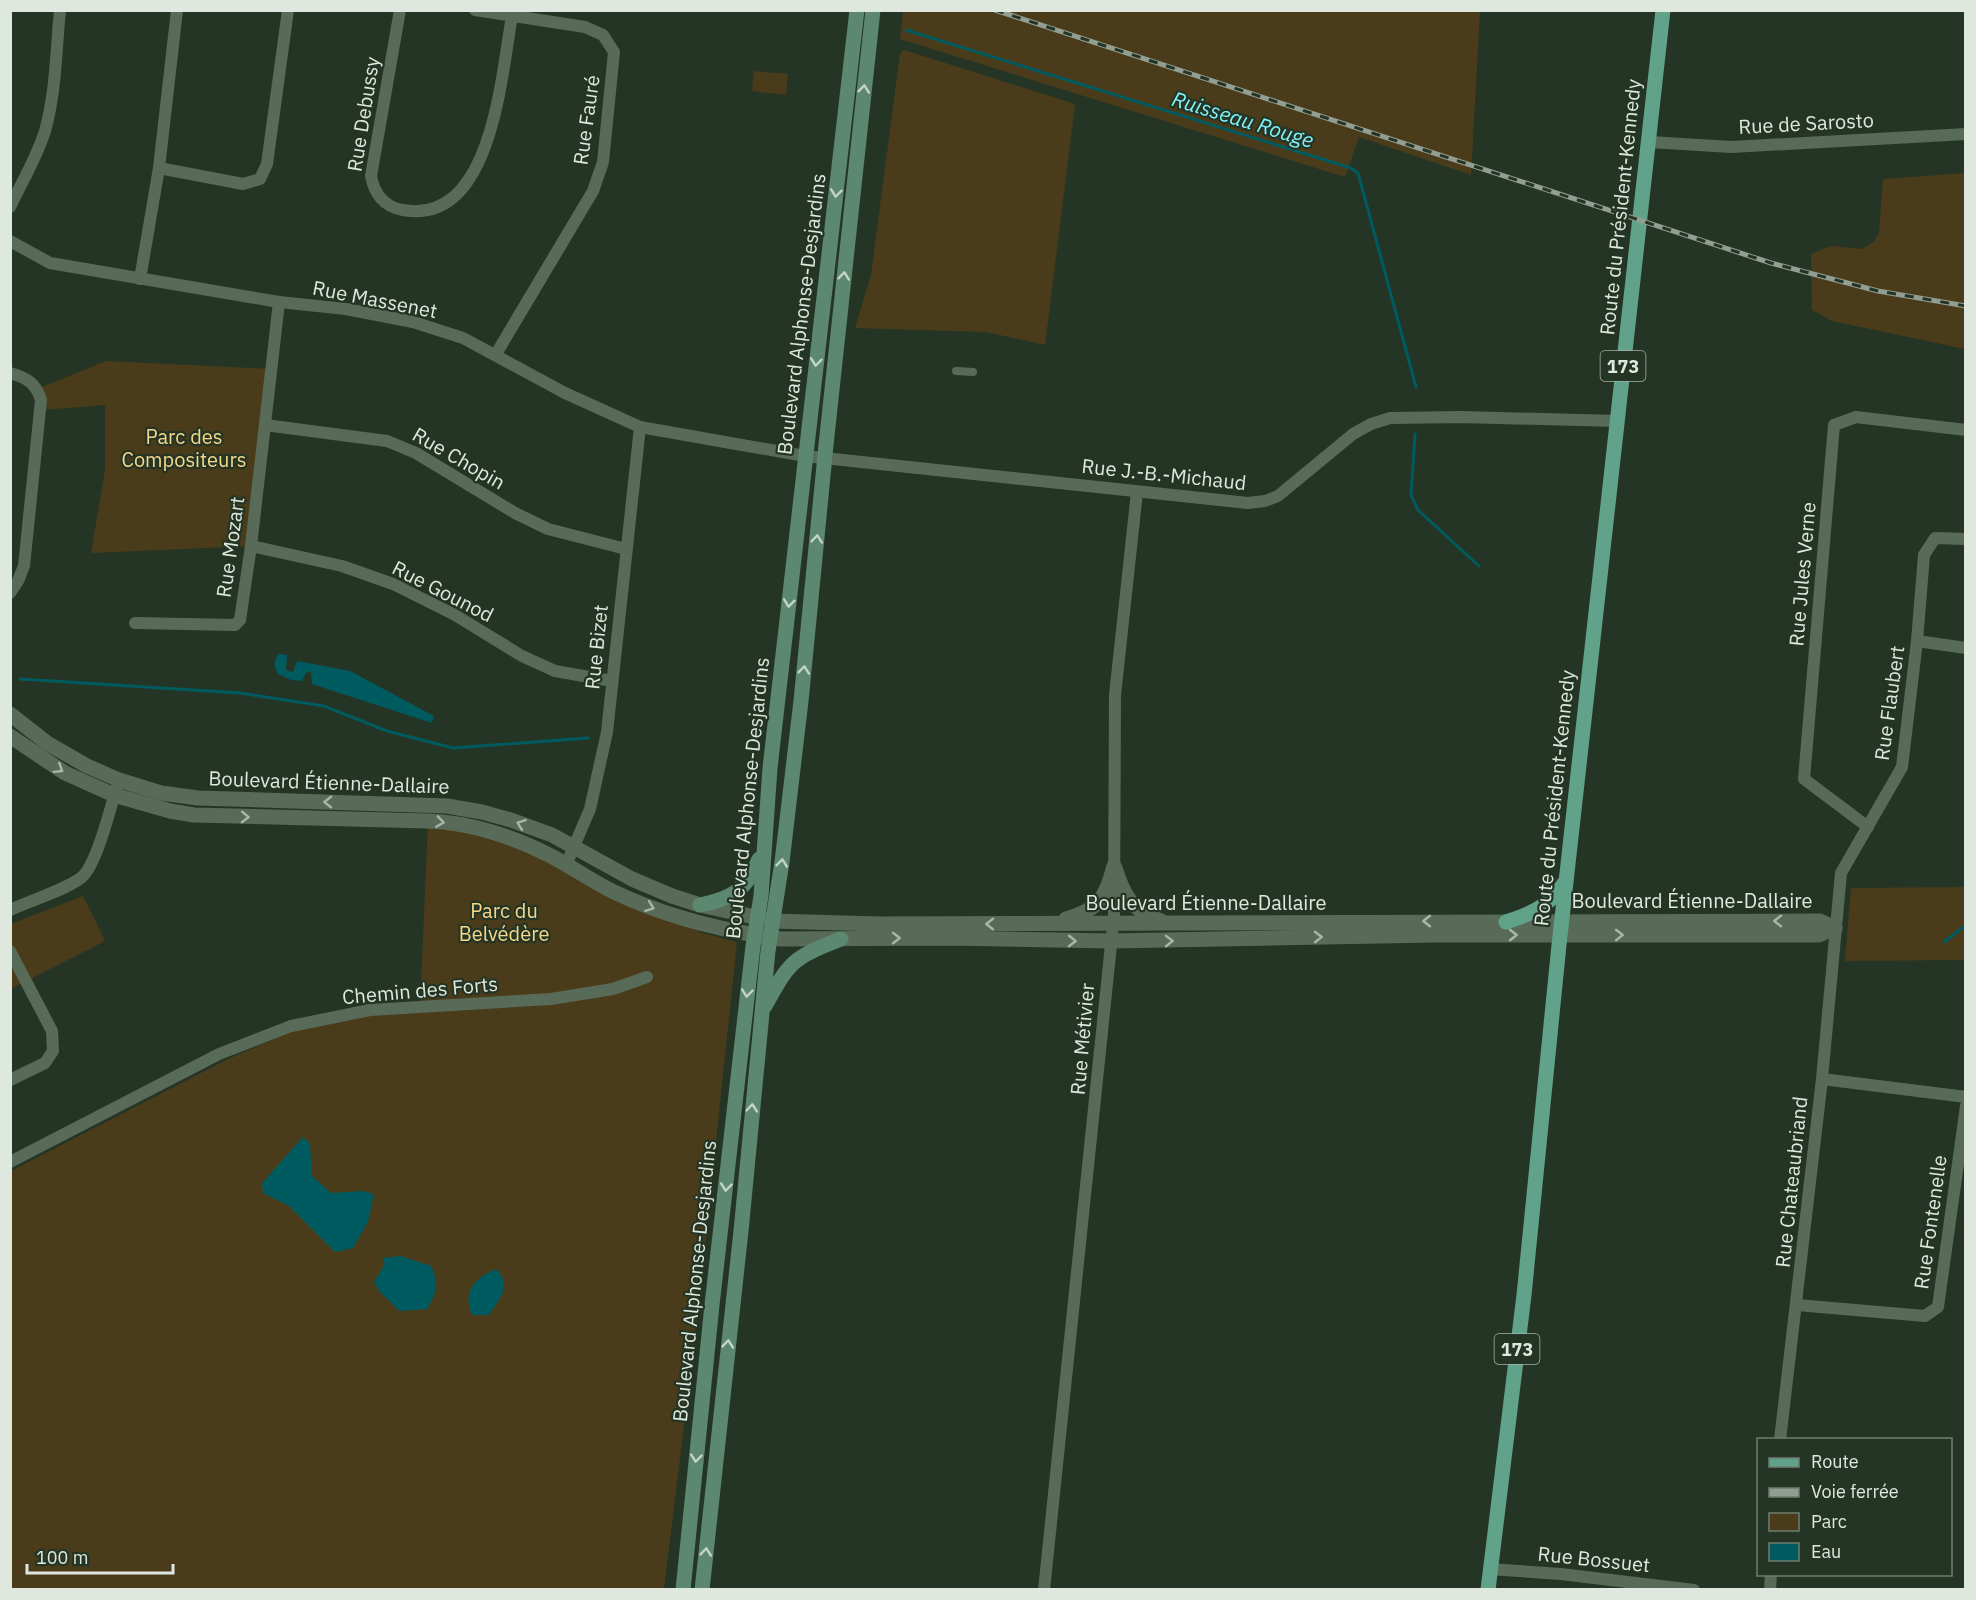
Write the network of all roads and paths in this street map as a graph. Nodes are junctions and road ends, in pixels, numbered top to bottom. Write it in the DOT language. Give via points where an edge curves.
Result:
graph roads {
  1 [pos="60,10"];
  2 [pos="177,10"];
  3 [pos="288,10"];
  4 [pos="400,10"];
  5 [pos="475,10"];
  6 [pos="857,10"];
  7 [pos="873,10"];
  8 [pos="1663,10"];
  9 [pos="512,16"];
  10 [pos="1965,134"];
  11 [pos="1650,142"];
  12 [pos="159,168"];
  13 [pos="10,207"];
  14 [pos="10,241"];
  15 [pos="140,279"];
  16 [pos="279,302"];
  17 [pos="496,354"];
  18 [pos="956,371"];
  19 [pos="973,372"];
  20 [pos="10,373"];
  21 [pos="1617,421"];
  22 [pos="265,425"];
  23 [pos="640,427"];
  24 [pos="1965,430"];
  25 [pos="805,456"];
  26 [pos="825,459"];
  27 [pos="1137,492"];
  28 [pos="1965,539"];
  29 [pos="251,546"];
  30 [pos="626,549"];
  31 [pos="10,593"];
  32 [pos="135,623"];
  33 [pos="1917,641"];
  34 [pos="1965,648"];
  35 [pos="612,681"];
  36 [pos="10,714"];
  37 [pos="10,736"];
  38 [pos="119,780"];
  39 [pos="114,795"];
  40 [pos="1868,827"];
  41 [pos="574,848"];
  42 [pos="764,848"];
  43 [pos="566,865"];
  44 [pos="1114,866"];
  45 [pos="1566,880"];
  46 [pos="700,905"];
  47 [pos="10,910"];
  48 [pos="757,918"];
  49 [pos="773,921"];
  50 [pos="1506,922"];
  51 [pos="1049,923"];
  52 [pos="1113,923"];
  53 [pos="1167,924"];
  54 [pos="1561,928"];
  55 [pos="1835,928"];
  56 [pos="754,935"];
  57 [pos="770,937"];
  58 [pos="841,939"];
  59 [pos="1111,942"];
  60 [pos="10,951"];
  61 [pos="648,977"];
  62 [pos="762,1011"];
  63 [pos="1822,1079"];
  64 [pos="10,1080"];
  65 [pos="1965,1096"];
  66 [pos="1965,1106"];
  67 [pos="10,1162"];
  68 [pos="1797,1305"];
  69 [pos="1780,1438"];
  70 [pos="1490,1569"];
  71 [pos="1616,1585"];
  72 [pos="683,1590"];
  73 [pos="702,1590"];
  74 [pos="1044,1590"];
  75 [pos="1488,1590"];
  76 [pos="1694,1590"];
  1 -- 13 [label="street" via="45,130"];
  2 -- 12 [label="street"];
  3 -- 12 [label="street" via="267,164 260,179 243,184"];
  4 -- 9 [label="street, Rue Debussy" via="371,176 373,188 388,205 424,212 453,200 483,153 491,132"];
  5 -- 9 [label="street, Rue Fauré"];
  6 -- 25 [label="main road, Boulevard Alphonse-Desjardins, one-way"];
  26 -- 7 [label="main road, Boulevard Alphonse-Desjardins, one-way"];
  8 -- 11 [label="main road, Route du Président-Kennedy / 173"];
  9 -- 17 [label="street, Rue Fauré" via="585,27 603,35 614,52 603,162 593,191"];
  10 -- 11 [label="street, Rue de Sarosto" via="1731,147"];
  11 -- 21 [label="main road, Route du Président-Kennedy / 173"];
  12 -- 15 [label="street"];
  14 -- 15 [label="street, Rue Massenet" via="50,263"];
  15 -- 16 [label="street, Rue Massenet"];
  16 -- 17 [label="street, Rue Massenet" via="413,322 463,338"];
  16 -- 22 [label="street, Rue Mozart"];
  17 -- 23 [label="street, Rue Massenet" via="565,393"];
  18 -- 19 [label="street"];
  20 -- 31 [label="street" via="30,380 41,400 24,566"];
  21 -- 27 [label="street, Rue J.-B.-Michaud" via="1390,418 1353,434 1278,496 1265,501 1248,503"];
  21 -- 45 [label="main road, Route du Président-Kennedy / 173"];
  22 -- 29 [label="street, Rue Mozart"];
  22 -- 30 [label="street, Rue Chopin" via="387,441 416,453 548,529"];
  23 -- 25 [label="street, Rue Massenet"];
  23 -- 30 [label="street, Rue Bizet"];
  24 -- 40 [label="street, Rue Jules Verne" via="1856,417 1834,425 1803,779"];
  25 -- 26 [label="street, Rue Massenet"];
  25 -- 42 [label="main road, Boulevard Alphonse-Desjardins, one-way"];
  26 -- 27 [label="street, Rue J.-B.-Michaud"];
  49 -- 26 [label="main road, Boulevard Alphonse-Desjardins, one-way" via="801,701"];
  27 -- 44 [label="street, Rue Métivier" via="1115,695"];
  28 -- 33 [label="street, Rue Flaubert" via="1935,538 1924,555"];
  29 -- 32 [label="street, Rue Mozart" via="240,620 235,625"];
  29 -- 35 [label="street, Rue Gounod" via="342,566 393,584 555,671"];
  30 -- 35 [label="street, Rue Bizet"];
  33 -- 34 [label="street"];
  33 -- 40 [label="street, Rue Flaubert" via="1902,767"];
  35 -- 41 [label="street, Rue Bizet" via="597,779"];
  36 -- 38 [label="street, Boulevard Étienne-Dallaire" via="54,747"];
  37 -- 39 [label="street, Boulevard Étienne-Dallaire, one-way" via="65,773"];
  38 -- 39 [label="street"];
  41 -- 38 [label="street, Boulevard Étienne-Dallaire, one-way" via="511,820 447,806 189,797"];
  39 -- 43 [label="street, Boulevard Étienne-Dallaire, one-way" via="194,815 435,821 498,834"];
  39 -- 47 [label="street" via="87,872 71,884"];
  40 -- 55 [label="street, Rue Flaubert" via="1841,873"];
  41 -- 43 [label="street, Rue Bizet"];
  41 -- 46 [label="street, Boulevard Étienne-Dallaire" via="632,879"];
  42 -- 46 [label="main road" via="744,885 728,898"];
  42 -- 48 [label="main road, Boulevard Alphonse-Desjardins"];
  43 -- 56 [label="street, Boulevard Étienne-Dallaire, one-way" via="648,907"];
  44 -- 51 [label="street" via="1106,893 1095,906"];
  44 -- 52 [label="street, Rue Métivier"];
  44 -- 53 [label="street" via="1120,886 1132,904"];
  45 -- 50 [label="main road" via="1545,906"];
  45 -- 54 [label="main road, Route du Président-Kennedy / 173"];
  46 -- 48 [label="street, Boulevard Étienne-Dallaire"];
  48 -- 49 [label="street, Boulevard Étienne-Dallaire"];
  48 -- 56 [label="main road, Boulevard Alphonse-Desjardins"];
  51 -- 49 [label="street, Boulevard Étienne-Dallaire, one-way"];
  49 -- 57 [label="main road, Boulevard Alphonse-Desjardins"];
  50 -- 53 [label="street, Boulevard Étienne-Dallaire, one-way"];
  50 -- 54 [label="street, Boulevard Étienne-Dallaire"];
  51 -- 52 [label="street, Boulevard Étienne-Dallaire"];
  52 -- 53 [label="street, Boulevard Étienne-Dallaire"];
  52 -- 59 [label="street, Rue Métivier"];
  54 -- 55 [label="street, Boulevard Étienne-Dallaire" via="1820,921"];
  59 -- 54 [label="street, Boulevard Étienne-Dallaire, one-way" via="1434,935"];
  54 -- 70 [label="main road, Route du Président-Kennedy / 173" via="1524,1292"];
  55 -- 63 [label="street, Rue Chateaubriand"];
  56 -- 57 [label="street, Boulevard Étienne-Dallaire"];
  56 -- 72 [label="main road, Boulevard Alphonse-Desjardins, one-way"];
  57 -- 58 [label="street, Boulevard Étienne-Dallaire"];
  57 -- 62 [label="main road, Boulevard Alphonse-Desjardins"];
  58 -- 59 [label="street, Boulevard Étienne-Dallaire, one-way"];
  58 -- 62 [label="main road" via="796,959"];
  59 -- 74 [label="street, Rue Métivier"];
  60 -- 64 [label="street" via="52,1031 53,1051 45,1063"];
  61 -- 67 [label="street, Chemin des Forts" via="614,989 551,999 370,1010 291,1026 219,1053"];
  73 -- 62 [label="main road, Boulevard Alphonse-Desjardins, one-way"];
  63 -- 65 [label="street"];
  63 -- 68 [label="street, Rue Chateaubriand"];
  66 -- 68 [label="street, Rue Fontenelle" via="1938,1307 1925,1316"];
  68 -- 69 [label="street, Rue Chateaubriand"];
  70 -- 71 [label="street, Rue Bossuet"];
  70 -- 75 [label="main road, Route du Président-Kennedy / 173"];
  71 -- 76 [label="street, Rue Bossuet"];
}
